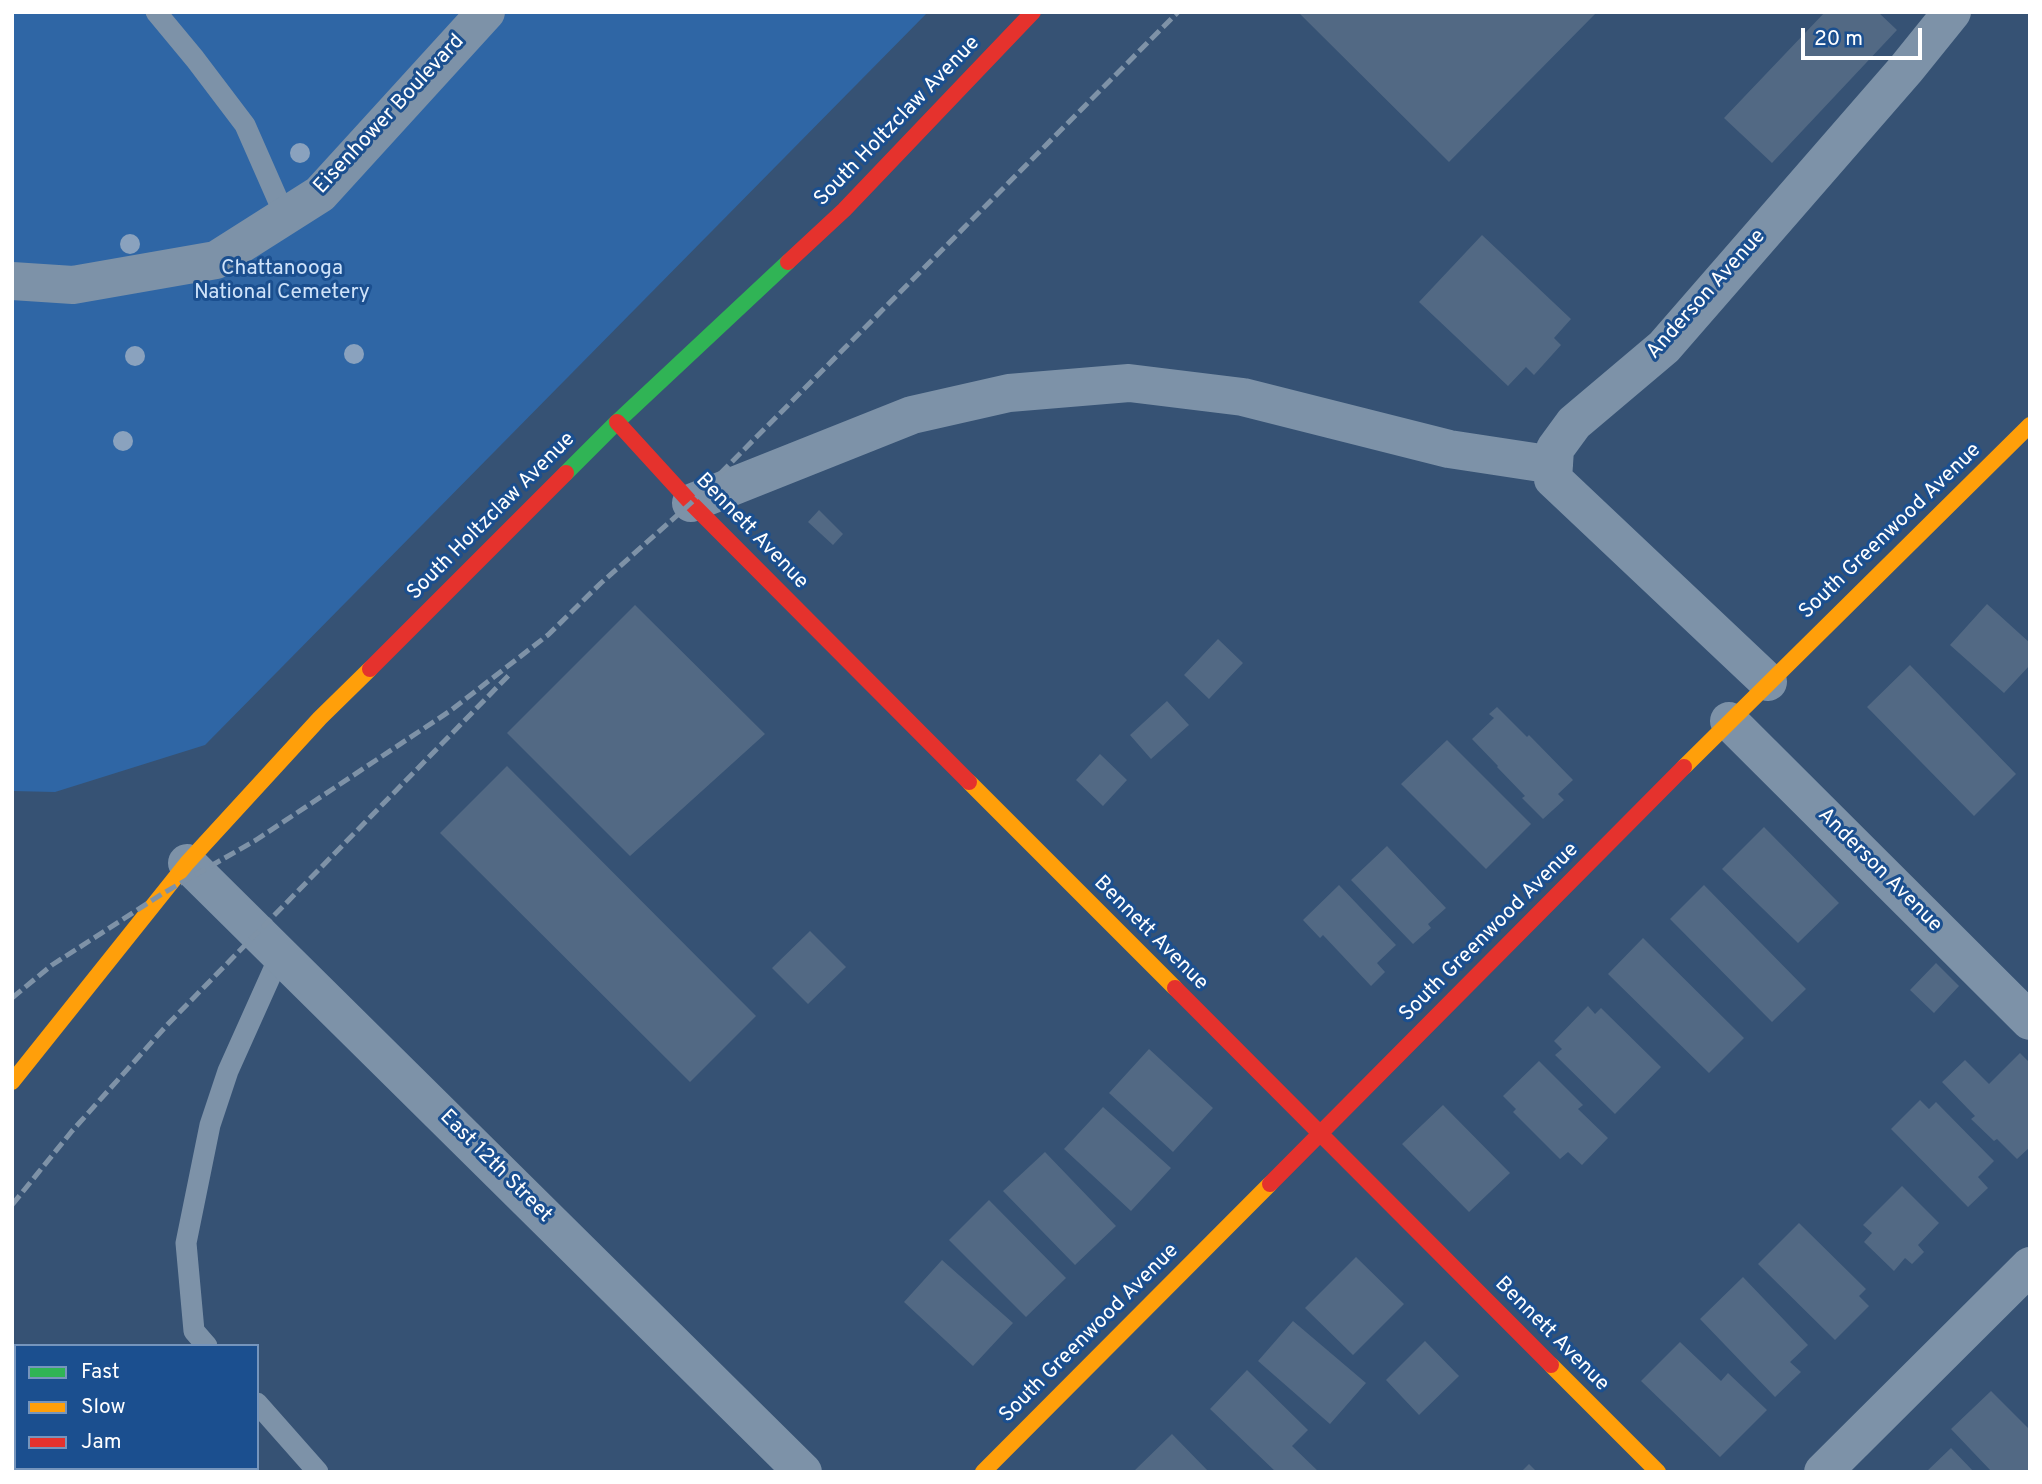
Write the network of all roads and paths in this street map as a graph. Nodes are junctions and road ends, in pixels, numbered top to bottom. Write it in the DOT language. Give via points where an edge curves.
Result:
graph roads {
  1 [pos="156,12"];
  2 [pos="486,12"];
  3 [pos="1033,12"];
  4 [pos="1952,12"];
  5 [pos="285,216"];
  6 [pos="12,282"];
  7 [pos="617,422"];
  8 [pos="2030,425"];
  9 [pos="1554,465"];
  10 [pos="691,503"];
  11 [pos="1768,682"];
  12 [pos="1729,721"];
  13 [pos="187,863"];
  14 [pos="280,955"];
  15 [pos="2030,1021"];
  16 [pos="12,1082"];
  17 [pos="1320,1134"];
  18 [pos="2030,1266"];
  19 [pos="200,1338"];
  20 [pos="184,1344"];
  21 [pos="259,1405"];
  22 [pos="318,1472"];
  23 [pos="803,1472"];
  24 [pos="983,1472"];
  25 [pos="1658,1472"];
  26 [pos="1823,1472"];
  1 -- 5 [label="lane" via="245,125"];
  2 -- 5 [label="street, Eisenhower Boulevard" via="320,194"];
  3 -- 7 [label="street, South Holtzclaw Avenue" via="844,210"];
  4 -- 9 [label="street, Anderson Avenue" via="1664,347 1574,423 1555,449"];
  5 -- 6 [label="street, Eisenhower Boulevard" via="216,260 73,285"];
  7 -- 10 [label="street, Bennett Avenue"];
  7 -- 13 [label="street, South Holtzclaw Avenue" via="320,718"];
  8 -- 11 [label="street, South Greenwood Avenue"];
  9 -- 10 [label="street" via="1449,449 1243,397 1129,383 1009,393 912,415"];
  9 -- 11 [label="street" via="1553,479"];
  10 -- 17 [label="street, Bennett Avenue"];
  11 -- 12 [label="street, South Greenwood Avenue"];
  12 -- 15 [label="street, Anderson Avenue"];
  12 -- 17 [label="street, South Greenwood Avenue"];
  13 -- 14 [label="street, East 12th Street"];
  13 -- 16 [label="street, South Holtzclaw Avenue"];
  14 -- 19 [label="lane" via="228,1071 210,1125 186,1243"];
  14 -- 23 [label="street, East 12th Street"];
  17 -- 24 [label="street, South Greenwood Avenue"];
  17 -- 25 [label="street, Bennett Avenue"];
  18 -- 26 [label="street"];
  19 -- 20 [label="lane"];
  21 -- 22 [label="lane"];
}
